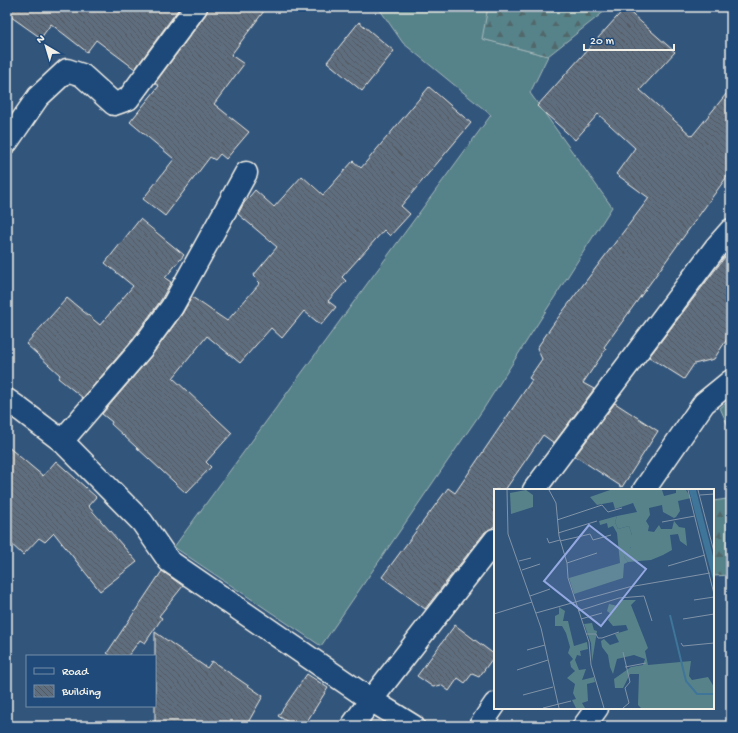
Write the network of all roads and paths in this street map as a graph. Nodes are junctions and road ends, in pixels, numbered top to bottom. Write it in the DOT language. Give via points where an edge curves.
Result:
graph roads {
  1 [pos="196,7"];
  2 [pos="7,142"];
  3 [pos="246,173"];
  4 [pos="731,230"];
  5 [pos="731,381"];
  6 [pos="7,400"];
  7 [pos="62,441"];
  8 [pos="535,489"];
  9 [pos="645,489"];
  10 [pos="494,541"];
  11 [pos="371,700"];
  12 [pos="494,705"];
  13 [pos="596,709"];
  14 [pos="352,726"];
  15 [pos="413,726"];
  16 [pos="480,726"];
  17 [pos="584,726"];
  1 -- 2 [label="street" via="128,99 114,104 82,75 67,70 38,97"];
  3 -- 7 [label="street" via="172,306 142,348"];
  4 -- 8 [label="street"];
  5 -- 9 [label="street" via="704,403"];
  6 -- 7 [label="street"];
  7 -- 11 [label="street" via="142,522 170,561"];
  10 -- 11 [label="street"];
  11 -- 14 [label="street"];
  11 -- 15 [label="street"];
  12 -- 16 [label="street"];
  13 -- 17 [label="street"];
}
